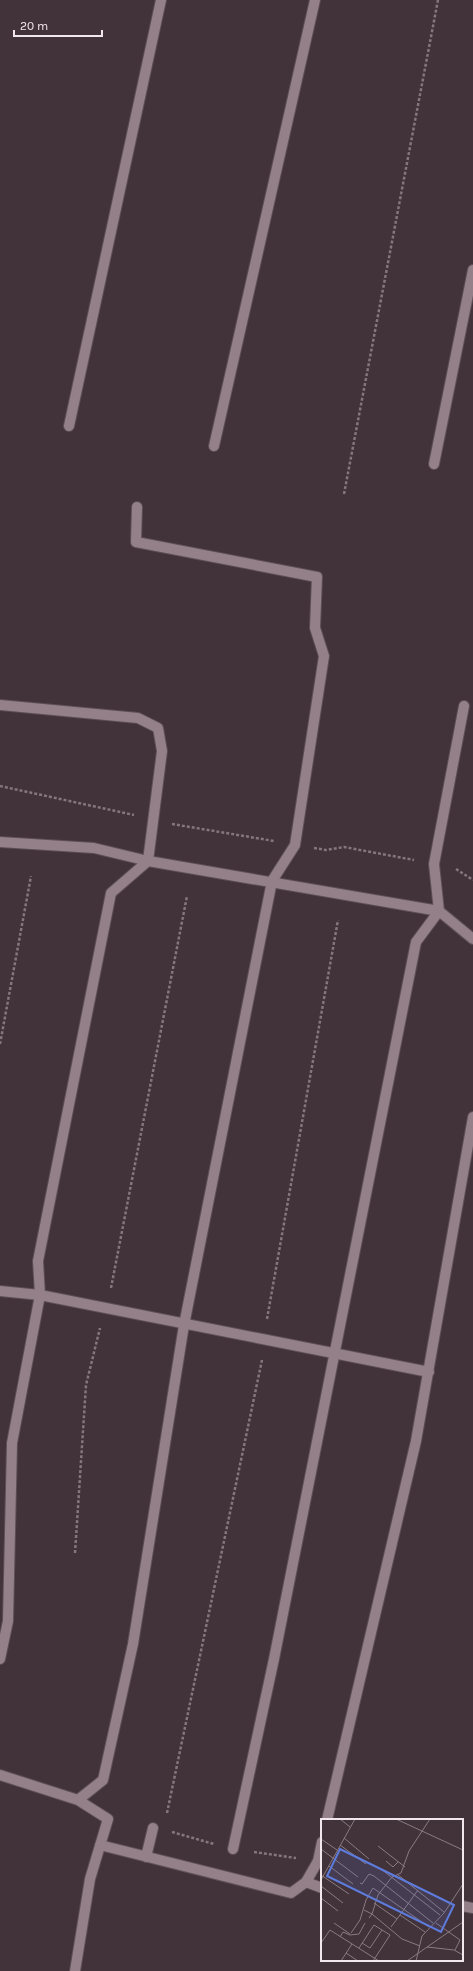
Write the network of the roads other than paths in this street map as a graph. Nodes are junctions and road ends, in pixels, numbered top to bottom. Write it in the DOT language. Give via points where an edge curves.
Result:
graph roads {
  1 [pos="161,0"];
  2 [pos="315,0"];
  3 [pos="473,270"];
  4 [pos="69,426"];
  5 [pos="214,446"];
  6 [pos="434,464"];
  7 [pos="137,507"];
  8 [pos="0,706"];
  9 [pos="464,706"];
  10 [pos="0,842"];
  11 [pos="148,861"];
  12 [pos="272,881"];
  13 [pos="439,911"];
  14 [pos="473,939"];
  15 [pos="473,1117"];
  16 [pos="0,1291"];
  17 [pos="40,1295"];
  18 [pos="184,1325"];
  19 [pos="335,1354"];
  20 [pos="429,1372"];
  21 [pos="0,1658"];
  22 [pos="0,1776"];
  23 [pos="78,1800"];
  24 [pos="327,1819"];
  25 [pos="153,1828"];
  26 [pos="100,1845"];
  27 [pos="321,1847"];
  28 [pos="233,1849"];
  29 [pos="146,1857"];
  30 [pos="306,1882"];
  31 [pos="321,1888"];
  32 [pos="463,1906"];
  33 [pos="473,1908"];
  34 [pos="75,1971"];
  1 -- 4 [label="street"];
  2 -- 5 [label="street"];
  3 -- 6 [label="street"];
  7 -- 12 [label="street" via="136,542 317,577 315,628 324,656 295,845"];
  8 -- 11 [label="street" via="138,718 158,728 162,751"];
  9 -- 13 [label="street" via="434,864"];
  10 -- 11 [label="street" via="94,848"];
  11 -- 12 [label="street"];
  11 -- 17 [label="street" via="111,892 38,1261"];
  12 -- 13 [label="street"];
  12 -- 18 [label="street"];
  13 -- 14 [label="street"];
  13 -- 19 [label="street" via="416,942"];
  15 -- 20 [label="street"];
  16 -- 17 [label="street"];
  17 -- 18 [label="street"];
  17 -- 21 [label="street" via="12,1443 8,1621"];
  18 -- 19 [label="street"];
  18 -- 23 [label="street" via="133,1644 103,1780"];
  19 -- 20 [label="street"];
  19 -- 28 [label="street"];
  20 -- 24 [label="street" via="416,1441"];
  22 -- 23 [label="street"];
  23 -- 26 [label="street" via="108,1819"];
  25 -- 29 [label="street"];
  26 -- 29 [label="street"];
  26 -- 34 [label="street" via="90,1878"];
  27 -- 30 [label="street" via="318,1861"];
  29 -- 30 [label="street" via="291,1893"];
  30 -- 31 [label="street"];
  32 -- 33 [label="street"];
}
